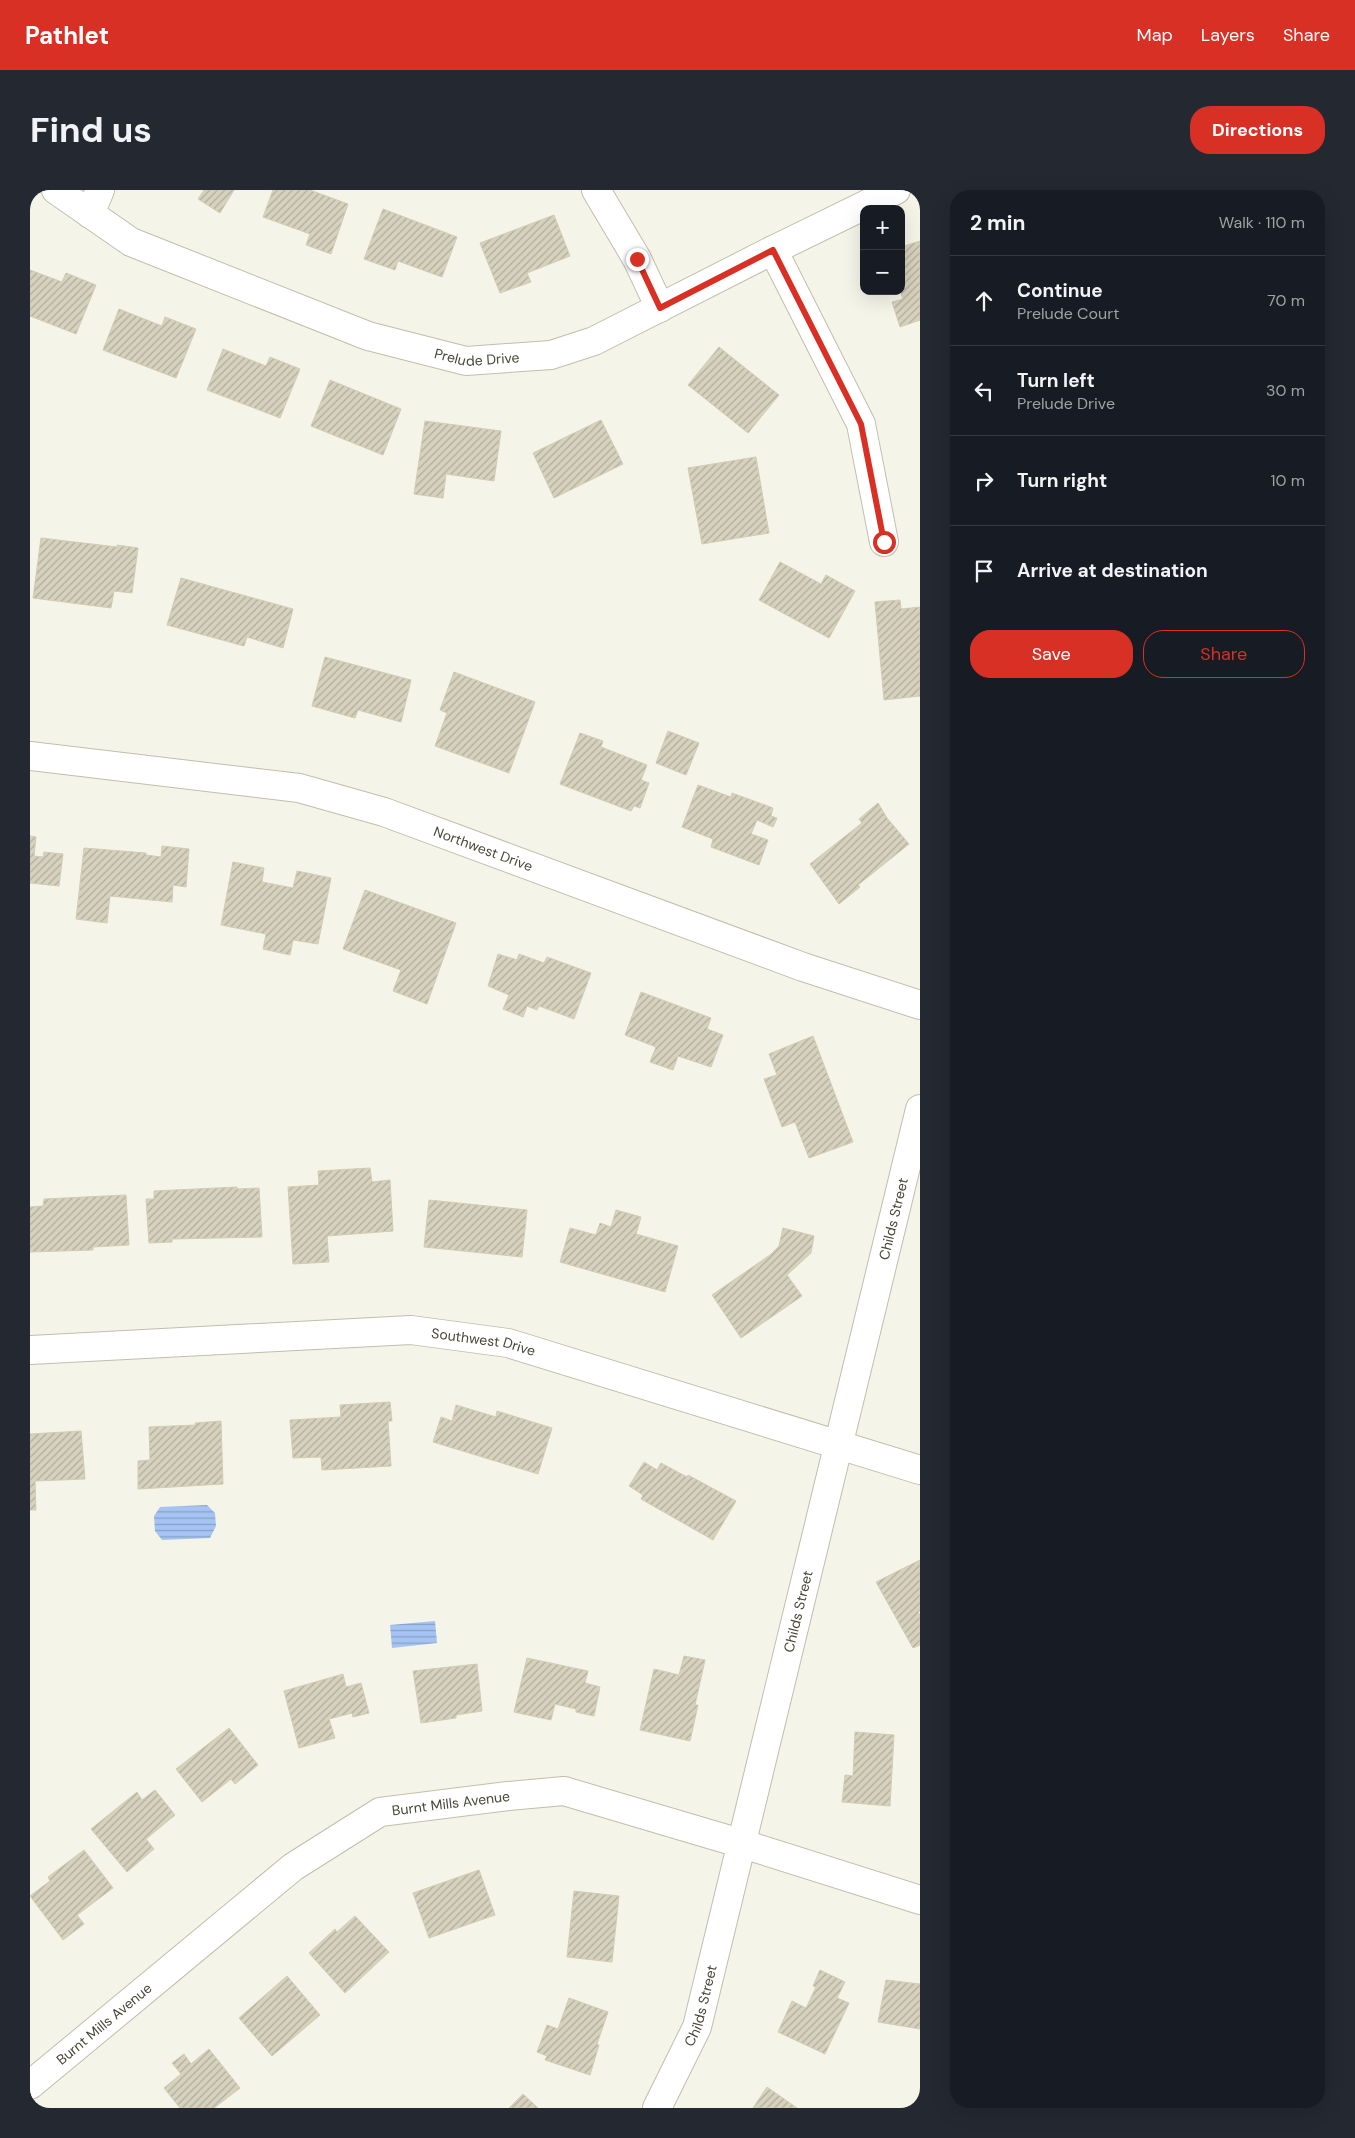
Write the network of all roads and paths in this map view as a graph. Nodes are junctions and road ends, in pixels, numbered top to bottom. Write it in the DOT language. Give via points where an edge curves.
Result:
graph roads {
  1 [pos="56,190"];
  2 [pos="596,190"];
  3 [pos="896,190"];
  4 [pos="95,202"];
  5 [pos="773,250"];
  6 [pos="660,308"];
  7 [pos="884,542"];
  8 [pos="30,756"];
  9 [pos="920,1004"];
  10 [pos="920,1109"];
  11 [pos="30,1350"];
  12 [pos="840,1445"];
  13 [pos="920,1470"];
  14 [pos="742,1844"];
  15 [pos="920,1900"];
  16 [pos="30,2085"];
  17 [pos="657,2108"];
  1 -- 4 [label="street, Prelude Drive"];
  2 -- 6 [label="street" via="637,259"];
  3 -- 5 [label="street, Prelude Drive"];
  4 -- 6 [label="street, Prelude Drive" via="131,242 368,336 466,361 551,355 594,342"];
  5 -- 6 [label="street, Prelude Drive"];
  5 -- 7 [label="street" via="861,424"];
  8 -- 9 [label="street, Northwest Drive" via="299,788 384,812 803,967"];
  10 -- 12 [label="street, Childs Street"];
  11 -- 12 [label="street, Southwest Drive" via="411,1330 508,1343"];
  12 -- 13 [label="street, Southwest Drive"];
  12 -- 14 [label="street, Childs Street"];
  14 -- 15 [label="street, Burnt Mills Avenue"];
  14 -- 16 [label="street, Burnt Mills Avenue" via="564,1792 380,1812 294,1867"];
  14 -- 17 [label="street, Childs Street" via="697,2028"];
}
